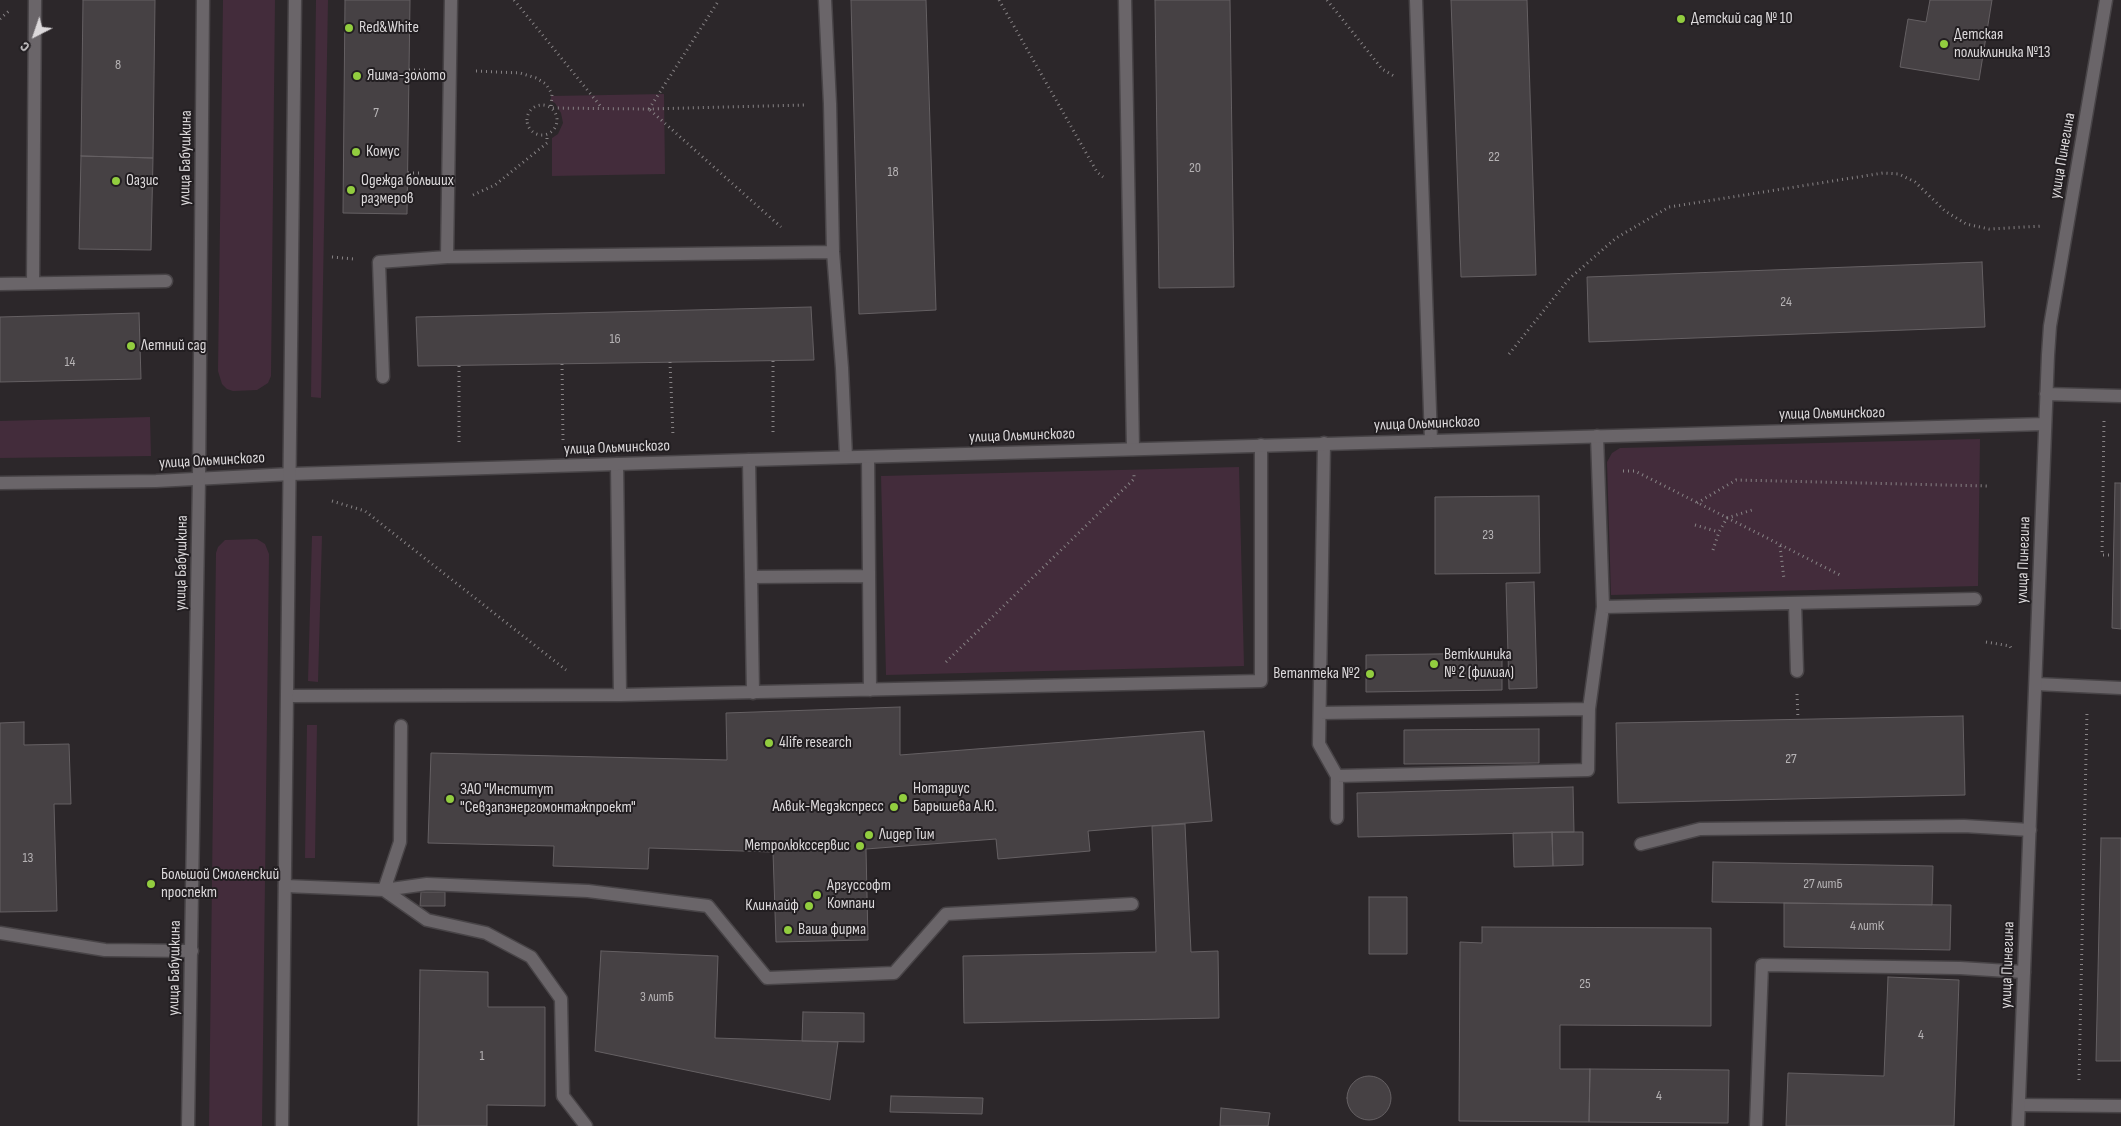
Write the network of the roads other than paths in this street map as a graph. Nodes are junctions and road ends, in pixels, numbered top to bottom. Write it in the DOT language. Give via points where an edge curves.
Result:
graph roads {
  1 [pos="35,0"];
  2 [pos="203,0"];
  3 [pos="295,0"];
  4 [pos="451,0"];
  5 [pos="825,0"];
  6 [pos="1125,0"];
  7 [pos="1416,0"];
  8 [pos="2106,0"];
  9 [pos="833,252"];
  10 [pos="447,257"];
  11 [pos="166,281"];
  12 [pos="33,283"];
  13 [pos="0,284"];
  14 [pos="383,377"];
  15 [pos="2046,394"];
  16 [pos="2121,396"];
  17 [pos="2045,424"];
  18 [pos="1597,436"];
  19 [pos="1431,441"];
  20 [pos="1324,443"];
  21 [pos="1261,445"];
  22 [pos="1134,449"];
  23 [pos="868,457"];
  24 [pos="846,458"];
  25 [pos="749,460"];
  26 [pos="617,464"];
  27 [pos="291,474"];
  28 [pos="199,478"];
  29 [pos="0,483"];
  30 [pos="869,576"];
  31 [pos="751,577"];
  32 [pos="1975,599"];
  33 [pos="1791,603"];
  34 [pos="1602,607"];
  35 [pos="1797,671"];
  36 [pos="2036,684"];
  37 [pos="2121,688"];
  38 [pos="870,690"];
  39 [pos="753,693"];
  40 [pos="620,695"];
  41 [pos="288,696"];
  42 [pos="1589,709"];
  43 [pos="1320,713"];
  44 [pos="400,726"];
  45 [pos="1337,776"];
  46 [pos="1337,818"];
  47 [pos="2030,830"];
  48 [pos="1641,844"];
  49 [pos="285,886"];
  50 [pos="384,890"];
  51 [pos="1132,904"];
  52 [pos="0,933"];
  53 [pos="192,951"];
  54 [pos="2024,972"];
  55 [pos="2019,1105"];
  56 [pos="2121,1106"];
  57 [pos="188,1126"];
  58 [pos="282,1126"];
  59 [pos="586,1126"];
  60 [pos="1756,1126"];
  61 [pos="2018,1126"];
  1 -- 12 [label="street"];
  2 -- 28 [label="street, улица Бабушкина"];
  3 -- 27 [label="street"];
  4 -- 10 [label="street"];
  5 -- 9 [label="street"];
  6 -- 22 [label="street"];
  7 -- 19 [label="street"];
  8 -- 15 [label="street, улица Пинегина" via="2050,326"];
  9 -- 10 [label="street"];
  9 -- 24 [label="street"];
  10 -- 14 [label="street" via="379,262"];
  11 -- 12 [label="street"];
  12 -- 13 [label="street"];
  15 -- 16 [label="street"];
  15 -- 17 [label="street, улица Пинегина"];
  17 -- 18 [label="street, улица Ольминского"];
  17 -- 36 [label="street, улица Пинегина"];
  18 -- 19 [label="street, улица Ольминского"];
  18 -- 34 [label="street"];
  19 -- 20 [label="street, улица Ольминского"];
  20 -- 21 [label="street, улица Ольминского"];
  20 -- 43 [label="street"];
  21 -- 22 [label="street, улица Ольминского"];
  21 -- 38 [label="street" via="1261,681"];
  22 -- 23 [label="street, улица Ольминского"];
  23 -- 24 [label="street, улица Ольминского"];
  23 -- 30 [label="street"];
  24 -- 25 [label="street, улица Ольминского"];
  25 -- 26 [label="street, улица Ольминского"];
  25 -- 31 [label="street"];
  26 -- 27 [label="street, улица Ольминского"];
  26 -- 40 [label="street"];
  27 -- 28 [label="street, улица Ольминского"];
  27 -- 41 [label="street"];
  28 -- 29 [label="street, улица Ольминского"];
  28 -- 53 [label="street, улица Бабушкина"];
  30 -- 31 [label="street"];
  30 -- 38 [label="street"];
  31 -- 39 [label="street"];
  32 -- 33 [label="street"];
  33 -- 34 [label="street"];
  33 -- 35 [label="street"];
  34 -- 42 [label="street"];
  36 -- 37 [label="street"];
  36 -- 47 [label="street, улица Пинегина"];
  38 -- 39 [label="street"];
  39 -- 40 [label="street"];
  40 -- 41 [label="street"];
  41 -- 49 [label="street"];
  42 -- 43 [label="street"];
  42 -- 45 [label="street" via="1588,770"];
  43 -- 45 [label="street" via="1319,744"];
  44 -- 50 [label="street" via="400,842"];
  45 -- 46 [label="street"];
  47 -- 48 [label="street" via="1964,826 1700,829"];
  47 -- 54 [label="street, улица Пинегина"];
  49 -- 50 [label="street"];
  49 -- 58 [label="street"];
  50 -- 51 [label="street" via="427,884 588,891 708,906 767,978 894,973 946,914"];
  50 -- 59 [label="street" via="427,920 486,933 531,957 562,999 563,1096"];
  52 -- 53 [label="street" via="105,950"];
  53 -- 57 [label="street, улица Бабушкина"];
  54 -- 55 [label="street, улица Пинегина"];
  54 -- 60 [label="street" via="1762,965"];
  55 -- 56 [label="street"];
  55 -- 61 [label="street, улица Пинегина"];
}
